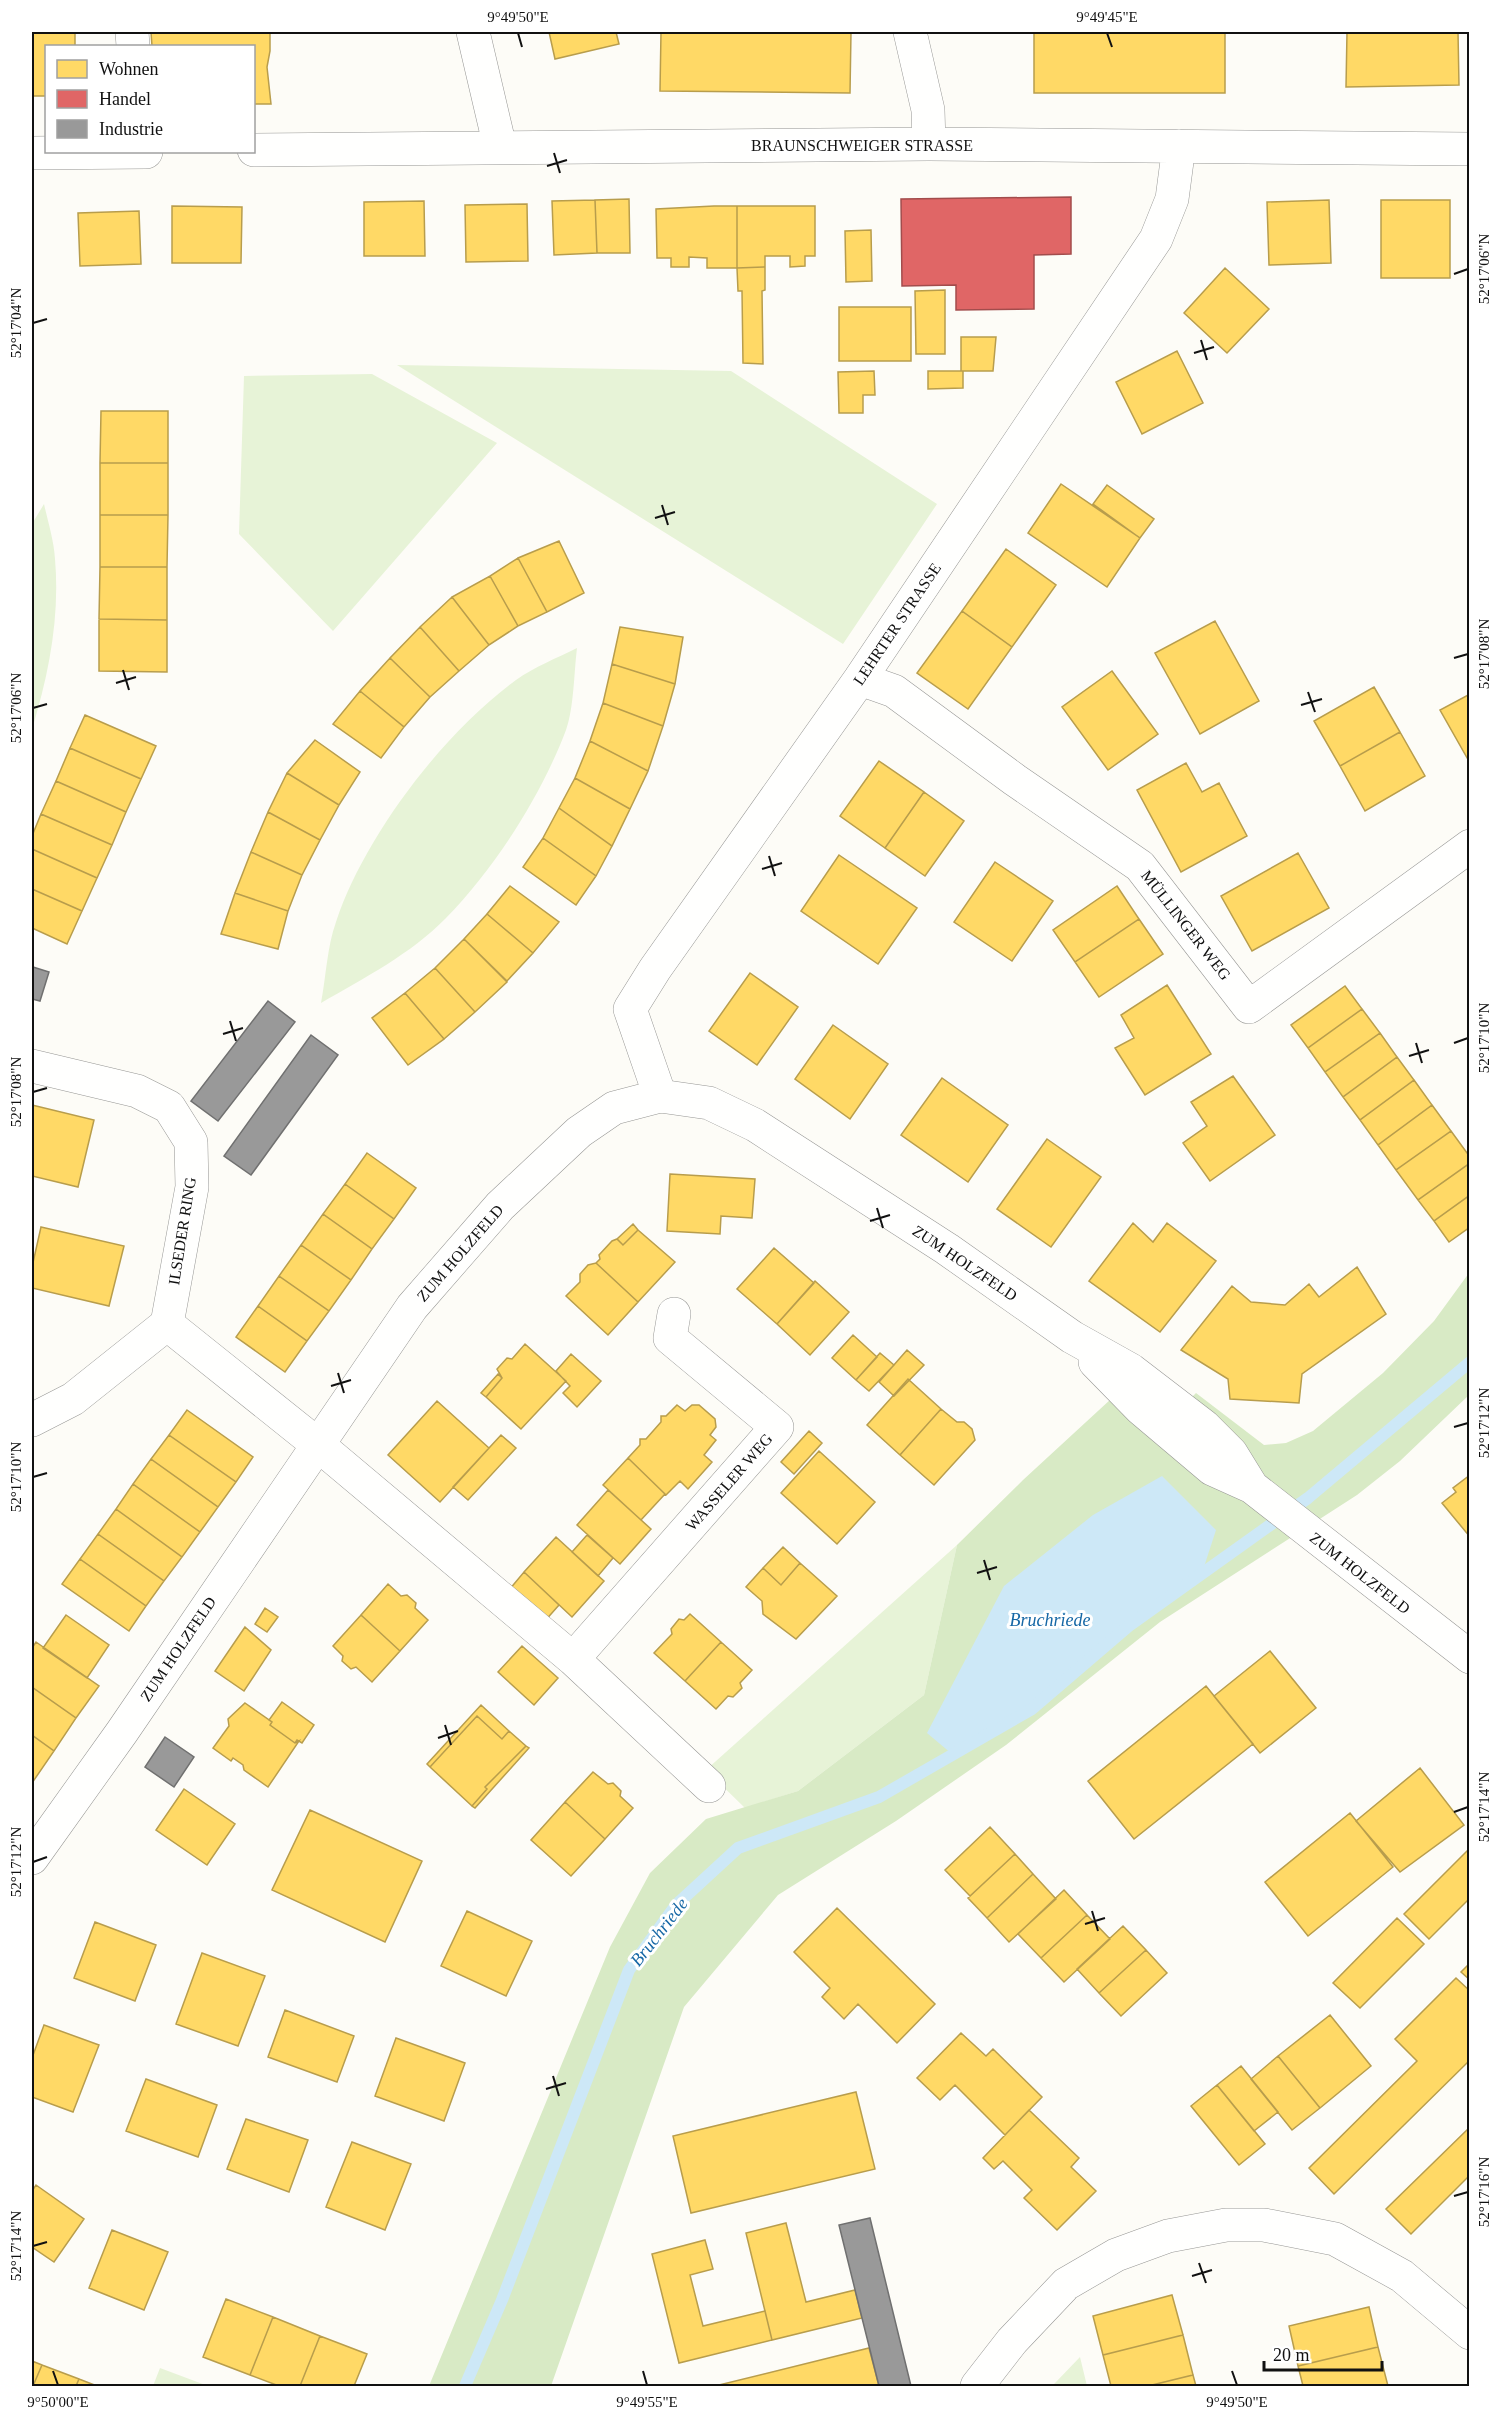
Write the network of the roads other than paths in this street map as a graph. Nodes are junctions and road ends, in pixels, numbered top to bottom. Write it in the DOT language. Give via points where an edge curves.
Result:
graph roads {
  1 [pos="473,32"];
  2 [pos="910,32"];
  3 [pos="929,144"];
  4 [pos="1179,146"];
  5 [pos="500,147"];
  6 [pos="1470,149"];
  7 [pos="255,150"];
  8 [pos="860,680"];
  9 [pos="1470,846"];
  10 [pos="32,1066"];
  11 [pos="660,1096"];
  12 [pos="674,1314"];
  13 [pos="167,1324"];
  14 [pos="32,1420"];
  15 [pos="317,1444"];
  16 [pos="1470,1657"];
  17 [pos="573,1659"];
  18 [pos="709,1786"];
  19 [pos="32,1858"];
  20 [pos="1470,2333"];
  21 [pos="978,2386"];
  1 -- 5 [label="street"];
  2 -- 3 [label="street" via="928,110"];
  3 -- 4 [label="street, BRAUNSCHWEIGER STRASSE"];
  3 -- 5 [label="street, BRAUNSCHWEIGER STRASSE"];
  4 -- 6 [label="street, BRAUNSCHWEIGER STRASSE"];
  4 -- 8 [label="street, LEHRTER STRASSE" via="1172,199 1156,239"];
  5 -- 7 [label="street, BRAUNSCHWEIGER STRASSE"];
  8 -- 9 [label="street, MÜLLINGER WEG" via="894,691 1140,866 1249,1007"];
  8 -- 11 [label="street, LEHRTER STRASSE" via="630,1009"];
  10 -- 13 [label="street, ILSEDER RING" via="137,1091 169,1107 191,1142 192,1187"];
  11 -- 15 [label="street, ZUM HOLZFELD" via="614,1108 588,1126 500,1206 412,1307"];
  11 -- 16 [label="street, ZUM HOLZFELD" via="709,1104 755,1125 947,1249 1071,1337 1131,1370 1204,1426 1231,1453 1252,1487"];
  12 -- 17 [label="street, WASSELER WEG" via="670,1338 777,1427"];
  13 -- 14 [label="street" via="73,1399"];
  13 -- 15 [label="street"];
  15 -- 17 [label="street"];
  15 -- 19 [label="street, ZUM HOLZFELD"];
  17 -- 18 [label="street"];
  20 -- 21 [label="street" via="1402,2276 1335,2240 1264,2224 1226,2224 1168,2236 1116,2255 1066,2284 1012,2341"];
}
